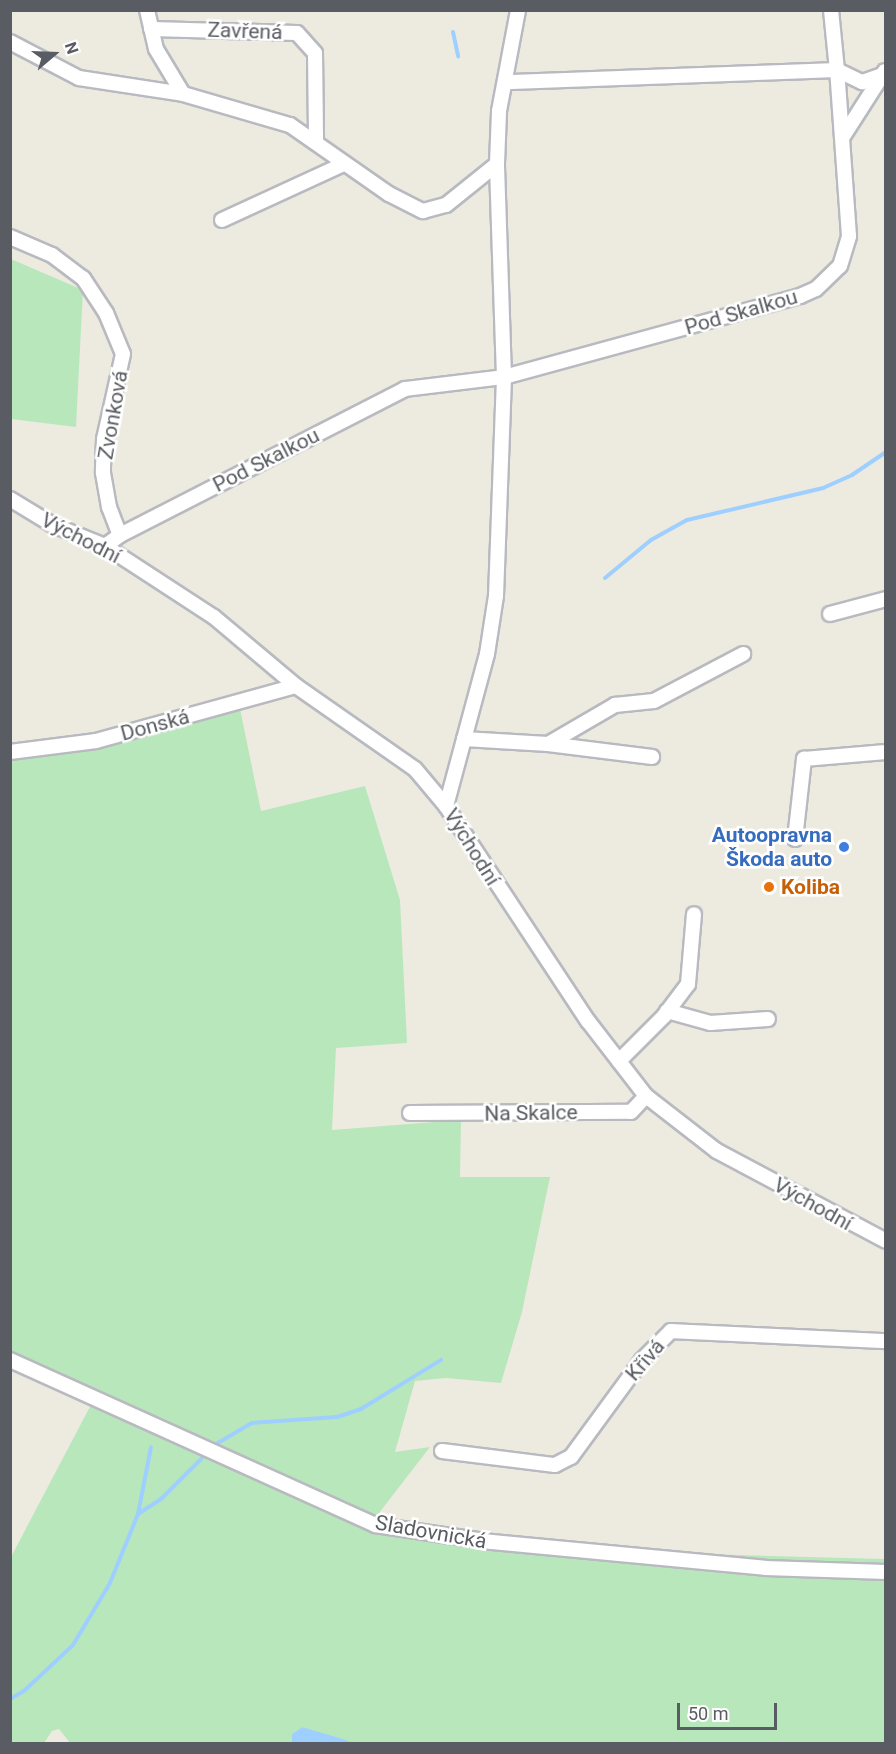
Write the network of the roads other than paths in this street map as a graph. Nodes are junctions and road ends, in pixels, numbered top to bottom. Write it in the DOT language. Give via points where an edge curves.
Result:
graph roads {
  1 [pos="147,10"];
  2 [pos="518,10"];
  3 [pos="831,10"];
  4 [pos="151,29"];
  5 [pos="10,42"];
  6 [pos="837,70"];
  7 [pos="884,72"];
  8 [pos="505,82"];
  9 [pos="183,94"];
  10 [pos="844,135"];
  11 [pos="316,140"];
  12 [pos="344,164"];
  13 [pos="497,164"];
  14 [pos="222,220"];
  15 [pos="10,237"];
  16 [pos="504,377"];
  17 [pos="10,499"];
  18 [pos="120,535"];
  19 [pos="105,546"];
  20 [pos="885,599"];
  21 [pos="830,614"];
  22 [pos="742,654"];
  23 [pos="296,686"];
  24 [pos="464,739"];
  25 [pos="548,744"];
  26 [pos="10,752"];
  27 [pos="885,752"];
  28 [pos="652,757"];
  29 [pos="446,806"];
  30 [pos="795,839"];
  31 [pos="694,914"];
  32 [pos="667,1011"];
  33 [pos="768,1019"];
  34 [pos="619,1061"];
  35 [pos="646,1096"];
  36 [pos="410,1113"];
  37 [pos="885,1241"];
  38 [pos="885,1341"];
  39 [pos="10,1360"];
  40 [pos="442,1451"];
  41 [pos="885,1572"];
  1 -- 4 [label="street"];
  2 -- 8 [label="street"];
  3 -- 6 [label="street, Pod Skalkou"];
  4 -- 9 [label="street" via="156,49"];
  4 -- 11 [label="street, Zavřená" via="297,33 315,53"];
  5 -- 9 [label="street" via="79,78"];
  6 -- 7 [label="street" via="862,82"];
  6 -- 8 [label="street"];
  6 -- 10 [label="street, Pod Skalkou"];
  7 -- 10 [label="street"];
  8 -- 13 [label="street"];
  9 -- 11 [label="street" via="290,125"];
  10 -- 16 [label="street, Pod Skalkou" via="849,236 840,266 816,290"];
  11 -- 12 [label="street"];
  12 -- 13 [label="street" via="423,211 446,205"];
  12 -- 14 [label="street"];
  13 -- 16 [label="street"];
  15 -- 18 [label="street, Zvonková" via="52,255 83,278 106,313 123,354 104,439 103,473 109,507"];
  16 -- 18 [label="street, Pod Skalkou" via="405,389"];
  16 -- 24 [label="street" via="495,596 487,654"];
  17 -- 19 [label="street, Východní" via="53,525"];
  18 -- 19 [label="street, Pod Skalkou"];
  19 -- 23 [label="street, Východní" via="214,617"];
  20 -- 21 [label="street"];
  22 -- 25 [label="street" via="654,701 615,705"];
  23 -- 26 [label="street, Donská" via="96,741"];
  23 -- 29 [label="street, Východní" via="415,769"];
  24 -- 25 [label="street"];
  24 -- 29 [label="street"];
  25 -- 28 [label="street"];
  27 -- 30 [label="street" via="804,759"];
  29 -- 34 [label="street, Východní" via="562,983"];
  31 -- 32 [label="street" via="688,984"];
  32 -- 33 [label="street" via="710,1023"];
  32 -- 34 [label="street"];
  34 -- 35 [label="street, Východní"];
  35 -- 36 [label="street, Na Skalce" via="630,1112"];
  35 -- 37 [label="street, Východní" via="717,1151"];
  38 -- 40 [label="street, Křivá" via="671,1331 642,1360 571,1457 555,1465"];
  39 -- 41 [label="street, Sladovnická" via="375,1525 492,1542 753,1567"];
}
